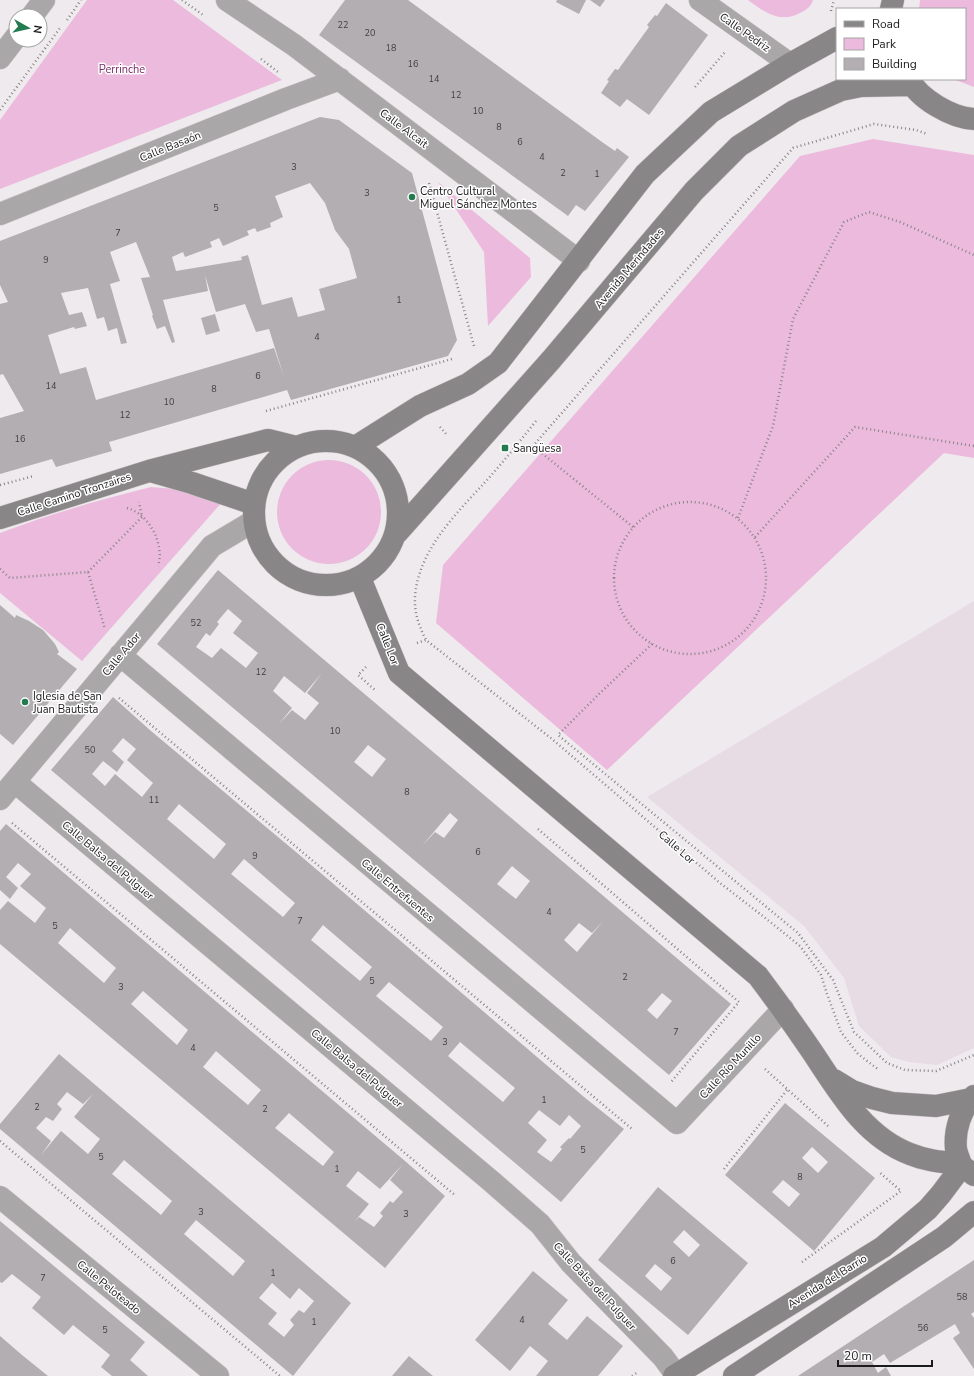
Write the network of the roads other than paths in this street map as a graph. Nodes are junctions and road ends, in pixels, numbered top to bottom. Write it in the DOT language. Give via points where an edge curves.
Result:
graph roads {
  1 [pos="227,0"];
  2 [pos="700,0"];
  3 [pos="836,39"];
  4 [pos="8,48"];
  5 [pos="0,58"];
  6 [pos="790,64"];
  7 [pos="340,79"];
  8 [pos="910,82"];
  9 [pos="974,120"];
  10 [pos="0,214"];
  11 [pos="579,261"];
  12 [pos="296,447"];
  13 [pos="355,447"];
  14 [pos="149,471"];
  15 [pos="254,513"];
  16 [pos="0,518"];
  17 [pos="397,533"];
  18 [pos="360,578"];
  19 [pos="120,655"];
  20 [pos="15,782"];
  21 [pos="0,799"];
  22 [pos="783,1009"];
  23 [pos="828,1076"];
  24 [pos="973,1097"];
  25 [pos="677,1123"];
  26 [pos="966,1168"];
  27 [pos="0,1197"];
  28 [pos="974,1212"];
  29 [pos="676,1375"];
  30 [pos="218,1376"];
  31 [pos="734,1376"];
  1 -- 7 [label="street, Calle Alcait"];
  2 -- 6 [label="street, Calle Pedriz"];
  3 -- 6 [label="street"];
  4 -- 5 [label="street"];
  6 -- 11 [label="street" via="711,112 645,174"];
  7 -- 10 [label="street, Calle Basaón"];
  7 -- 11 [label="street, Calle Alcait"];
  8 -- 9 [label="street" via="937,107"];
  8 -- 17 [label="street, Avenida Merindades" via="841,90 794,111 739,146 694,192 551,360"];
  11 -- 13 [label="street" via="498,363 468,384 420,406"];
  12 -- 13 [label="street" via="315,442 336,441"];
  12 -- 14 [label="street, Calle Camino Tronzaires" via="268,440"];
  12 -- 15 [label="street" via="280,457 268,470 259,486"];
  13 -- 17 [label="street" via="377,461 392,482 399,507"];
  14 -- 15 [label="street" via="192,483"];
  14 -- 16 [label="street, Calle Camino Tronzaires"];
  15 -- 18 [label="street" via="260,544 273,563 292,578 314,585 337,585"];
  15 -- 19 [label="street, Calle Ador" via="212,546"];
  17 -- 18 [label="street" via="383,559"];
  18 -- 22 [label="street, Calle Lor" via="399,672 758,976"];
  19 -- 20 [label="street, Calle Ador"];
  19 -- 25 [label="street, Calle Entrefuentes"];
  20 -- 21 [label="street, Calle Ador"];
  20 -- 29 [label="street, Calle Balsa del Pulguer" via="479,1170 540,1224 571,1263 662,1357"];
  22 -- 23 [label="street, Calle Lor"];
  22 -- 25 [label="street, Calle Río Munillo"];
  23 -- 24 [label="street, Calle Lor" via="852,1091 892,1103 936,1106"];
  23 -- 26 [label="street, Calle Lor" via="858,1116 878,1136 909,1154"];
  24 -- 26 [label="street" via="956,1130 956,1149"];
  26 -- 29 [label="street, Avenida del Barrio" via="928,1209 883,1247"];
  27 -- 30 [label="street, Calle Peloteado"];
  28 -- 31 [label="street" via="938,1241"];
}
